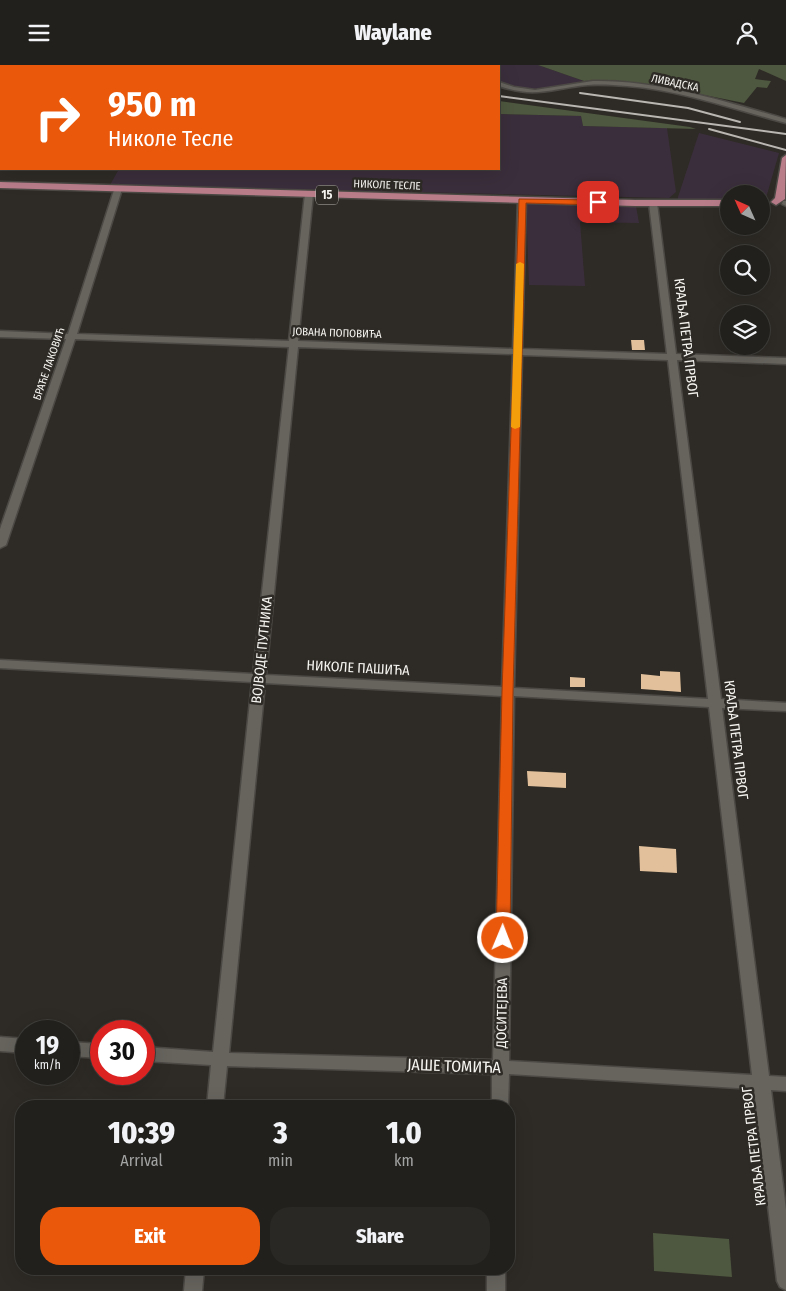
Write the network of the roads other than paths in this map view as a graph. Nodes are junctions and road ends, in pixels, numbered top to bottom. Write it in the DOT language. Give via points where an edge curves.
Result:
graph roads {
  1 [pos="500,84"];
  2 [pos="786,121"];
  3 [pos="786,158"];
  4 [pos="0,185"];
  5 [pos="118,189"];
  6 [pos="310,194"];
  7 [pos="522,200"];
  8 [pos="653,203"];
  9 [pos="720,203"];
  10 [pos="770,203"];
  11 [pos="784,203"];
  12 [pos="0,334"];
  13 [pos="72,336"];
  14 [pos="292,343"];
  15 [pos="518,351"];
  16 [pos="672,357"];
  17 [pos="786,361"];
  18 [pos="0,545"];
  19 [pos="0,664"];
  20 [pos="259,678"];
  21 [pos="508,692"];
  22 [pos="715,703"];
  23 [pos="786,707"];
  24 [pos="0,1044"];
  25 [pos="15,1045"];
  26 [pos="155,1055"];
  27 [pos="220,1059"];
  28 [pos="501,1067"];
  29 [pos="763,1083"];
  30 [pos="786,1084"];
  31 [pos="216,1100"];
  32 [pos="500,1100"];
  33 [pos="194,1275"];
  34 [pos="496,1275"];
  35 [pos="786,1281"];
  36 [pos="192,1291"];
  37 [pos="496,1291"];
  1 -- 2 [label="street, ЛИВАДСКА" via="537,93 590,83 638,86 718,102"];
  3 -- 11 [label="main road" via="780,199"];
  4 -- 5 [label="main road, НИКОЛЕ ТЕСЛЕ / 15"];
  5 -- 6 [label="main road, НИКОЛЕ ТЕСЛЕ / 15"];
  5 -- 13 [label="street, БРАЋЕ ЛАКОВИЋ"];
  6 -- 7 [label="main road, НИКОЛЕ ТЕСЛЕ / 15"];
  6 -- 14 [label="street, ВОЈВОДЕ ПУТНИКА"];
  7 -- 8 [label="main road, НИКОЛЕ ТЕСЛЕ / 15"];
  7 -- 15 [label="street, ДОСИТЕЈЕВА"];
  8 -- 9 [label="main road, 15"];
  8 -- 16 [label="street, КРАЉА ПЕТРА ПРВОГ"];
  10 -- 11 [label="main road"];
  12 -- 13 [label="street, ЈОВАНА ПОПОВИЋА"];
  13 -- 14 [label="street, ЈОВАНА ПОПОВИЋА"];
  13 -- 18 [label="street, БРАЋЕ ЛАКОВИЋ"];
  14 -- 15 [label="street, ЈОВАНА ПОПОВИЋА"];
  14 -- 20 [label="street, ВОЈВОДЕ ПУТНИКА"];
  15 -- 16 [label="street, ЈОВАНА ПОПОВИЋА"];
  15 -- 21 [label="street, ДОСИТЕЈЕВА"];
  16 -- 17 [label="street, ЈОВАНА ПОПОВИЋА"];
  16 -- 22 [label="street, КРАЉА ПЕТРА ПРВОГ"];
  19 -- 20 [label="street, НИКОЛЕ ПАШИЋА"];
  20 -- 21 [label="street, НИКОЛЕ ПАШИЋА"];
  20 -- 27 [label="street, ВОЈВОДЕ ПУТНИКА"];
  21 -- 22 [label="street, НИКОЛЕ ПАШИЋА"];
  21 -- 28 [label="street, ДОСИТЕЈЕВА"];
  22 -- 23 [label="street, НИКОЛЕ ПАШИЋА"];
  22 -- 29 [label="street, КРАЉА ПЕТРА ПРВОГ"];
  24 -- 25 [label="street"];
  26 -- 27 [label="street, ЈАШЕ ТОМИЋА"];
  27 -- 28 [label="street, ЈАШЕ ТОМИЋА"];
  27 -- 31 [label="street, ВОЈВОДЕ ПУТНИКА"];
  28 -- 29 [label="street, ЈАШЕ ТОМИЋА"];
  28 -- 32 [label="street, ДОСИТЕЈЕВА"];
  29 -- 30 [label="street, ЈАШЕ ТОМИЋА"];
  29 -- 35 [label="street, КРАЉА ПЕТРА ПРВОГ"];
  33 -- 36 [label="street"];
  34 -- 37 [label="street"];
}
